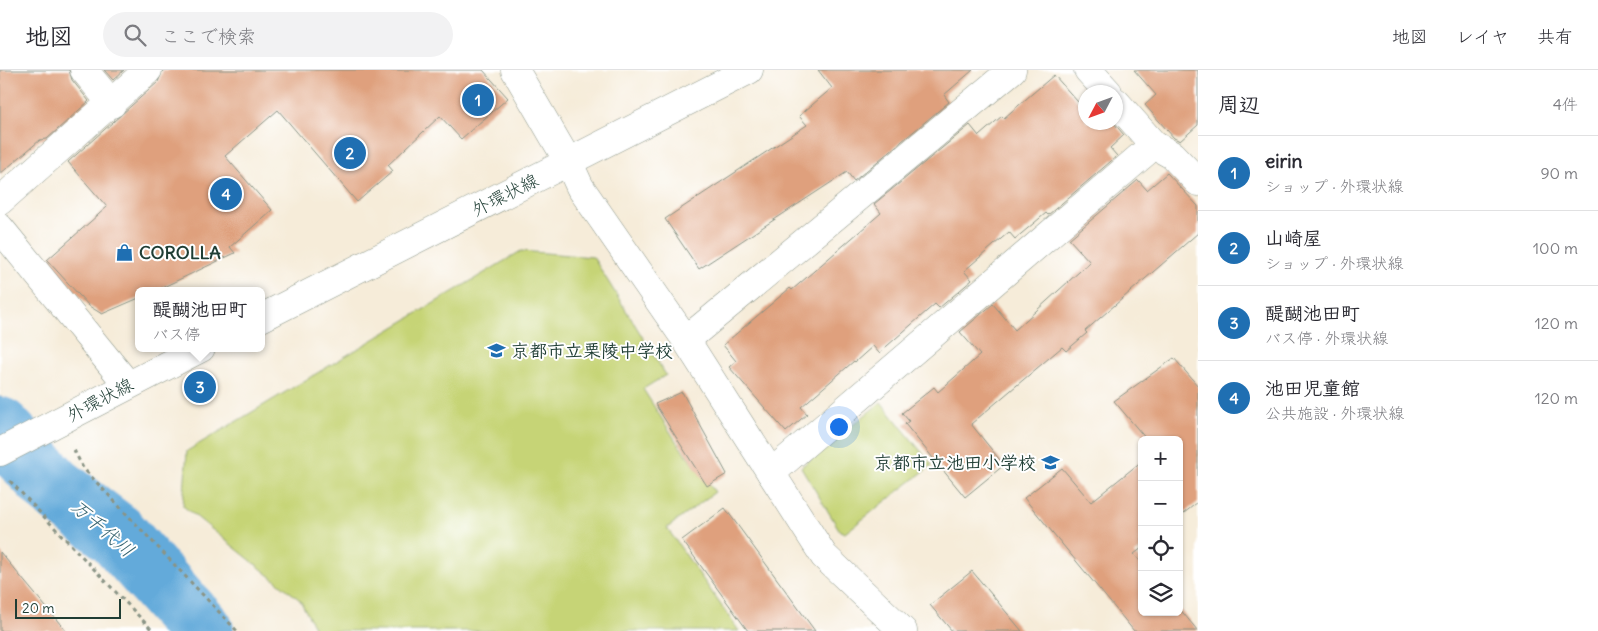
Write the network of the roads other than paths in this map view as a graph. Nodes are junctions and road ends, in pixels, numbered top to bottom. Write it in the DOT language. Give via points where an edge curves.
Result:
graph roads {
  1 [pos="84,70"];
  2 [pos="148,70"];
  3 [pos="515,70"];
  4 [pos="749,70"];
  5 [pos="1012,70"];
  6 [pos="1088,70"];
  7 [pos="1102,85"];
  8 [pos="112,104"];
  9 [pos="1123,110"];
  10 [pos="1154,145"];
  11 [pos="569,163"];
  12 [pos="1198,182"];
  13 [pos="0,201"];
  14 [pos="0,228"];
  15 [pos="265,316"];
  16 [pos="686,340"];
  17 [pos="193,352"];
  18 [pos="127,386"];
  19 [pos="3,465"];
  20 [pos="771,473"];
  21 [pos="903,631"];
  1 -- 8 [label="street"];
  2 -- 8 [label="street"];
  3 -- 11 [label="street"];
  4 -- 11 [label="street, 外環状線"];
  5 -- 16 [label="street"];
  6 -- 7 [label="street"];
  8 -- 13 [label="street"];
  9 -- 10 [label="street"];
  10 -- 12 [label="street" via="1172,155"];
  10 -- 20 [label="street"];
  11 -- 15 [label="street, 外環状線"];
  11 -- 16 [label="street" via="580,187"];
  14 -- 18 [label="street"];
  16 -- 20 [label="street"];
  17 -- 18 [label="street, 外環状線"];
  18 -- 19 [label="street, 外環状線"];
  20 -- 21 [label="street" via="824,556"];
}
